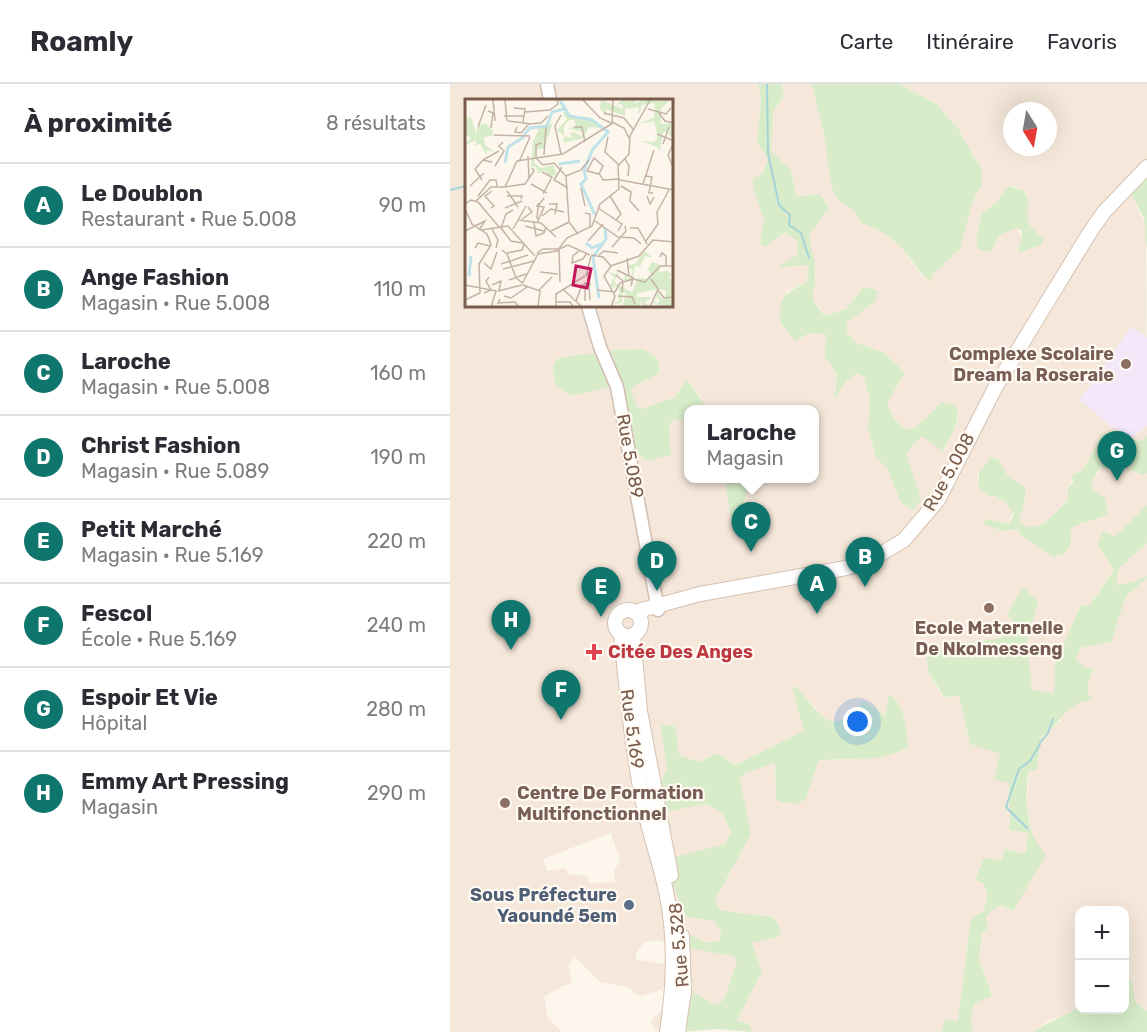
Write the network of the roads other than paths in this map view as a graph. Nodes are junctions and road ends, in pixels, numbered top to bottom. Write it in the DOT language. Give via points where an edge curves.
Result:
graph roads {
  1 [pos="547,84"];
  2 [pos="550,99"];
  3 [pos="1147,167"];
  4 [pos="1147,175"];
  5 [pos="589,308"];
  6 [pos="657,607"];
  7 [pos="637,615"];
  8 [pos="627,635"];
  9 [pos="670,892"];
  10 [pos="667,1032"];
  11 [pos="678,1032"];
  1 -- 2 [label="street"];
  3 -- 6 [label="main road, Rue 5.008" via="1090,232 996,386 938,500 904,540 869,561 846,568 700,594"];
  4 -- 6 [label="main road, Rue 5.008" via="1095,235 1001,389 942,505 907,545 872,566 848,573"];
  5 -- 6 [label="street, Rue 5.089" via="616,387"];
  6 -- 7 [label="main road, Rue 5.008"];
  7 -- 8 [label="main road" via="639,630"];
  7 -- 8 [label="main road" via="626,610 616,617 615,625"];
  8 -- 9 [label="main road, Rue 5.169"];
  9 -- 10 [label="main road, Rue 5.328" via="674,948"];
  9 -- 11 [label="main road, Rue 5.328" via="684,968"];
}
